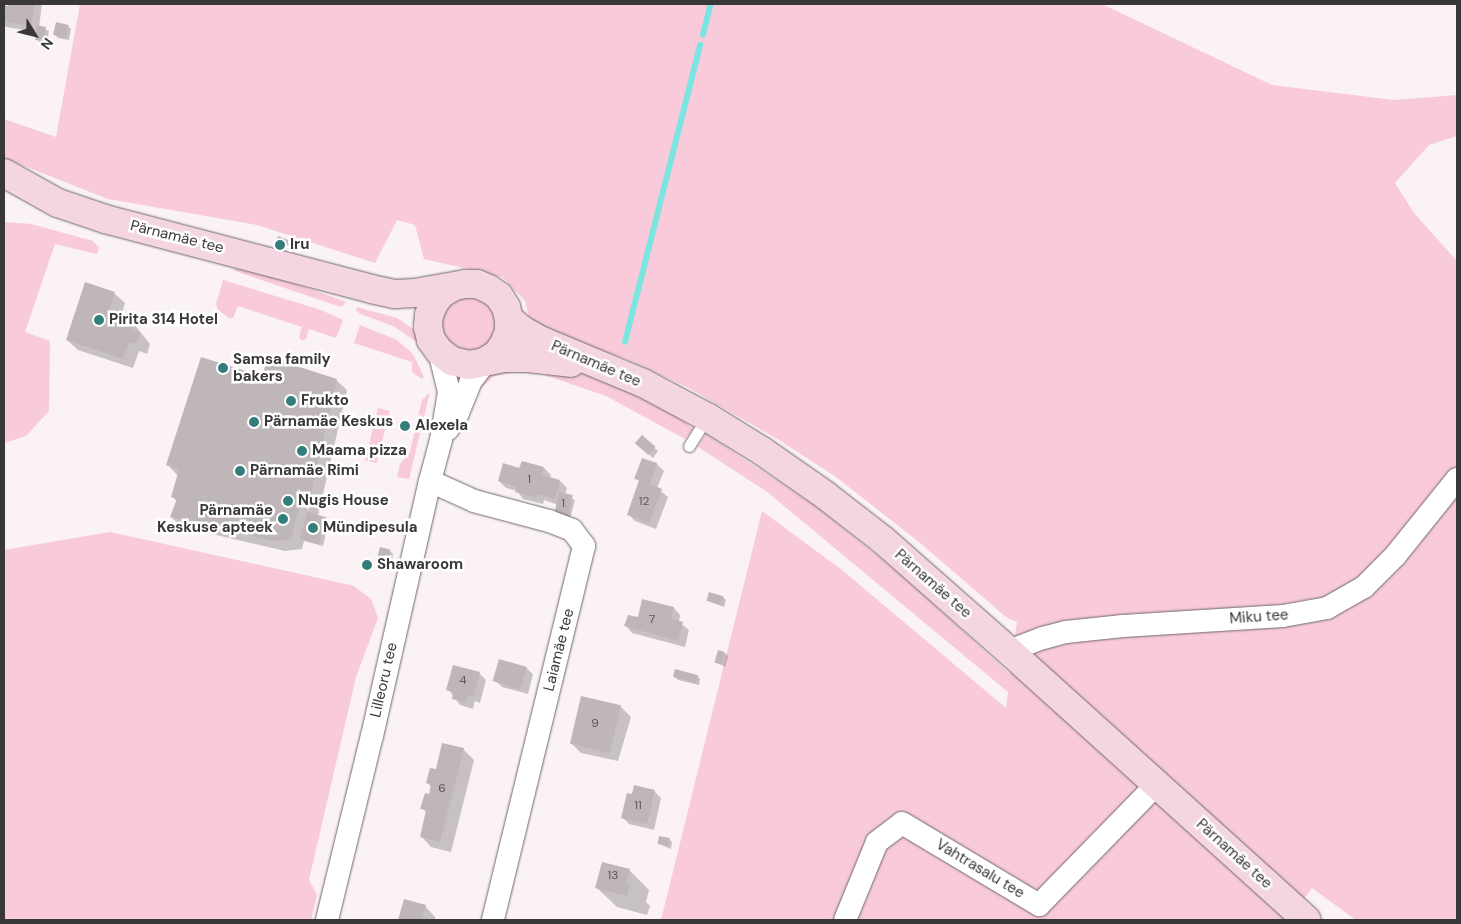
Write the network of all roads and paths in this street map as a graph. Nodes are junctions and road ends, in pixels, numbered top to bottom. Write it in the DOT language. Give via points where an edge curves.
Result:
graph roads {
  1 [pos="4,173"];
  2 [pos="4,189"];
  3 [pos="58,203"];
  4 [pos="276,265"];
  5 [pos="453,287"];
  6 [pos="509,319"];
  7 [pos="433,339"];
  8 [pos="486,361"];
  9 [pos="597,365"];
  10 [pos="708,417"];
  11 [pos="441,440"];
  12 [pos="689,446"];
  13 [pos="1457,479"];
  14 [pos="430,481"];
  15 [pos="1009,651"];
  16 [pos="1157,784"];
  17 [pos="327,920"];
  18 [pos="493,920"];
  19 [pos="845,920"];
  20 [pos="1307,920"];
  1 -- 3 [label="main road, Pärnamäe tee"];
  2 -- 3 [label="main road"];
  3 -- 4 [label="main road, Pärnamäe tee" via="105,219"];
  4 -- 5 [label="main road, Pärnamäe tee" via="396,294"];
  4 -- 7 [label="main road" via="352,298 405,312"];
  5 -- 6 [label="main road" via="477,284 489,289 506,307"];
  5 -- 7 [label="main road" via="434,303 429,315"];
  6 -- 8 [label="main road" via="509,332 504,344"];
  6 -- 9 [label="main road, Pärnamäe tee" via="542,341"];
  7 -- 8 [label="main road" via="452,361 469,365"];
  7 -- 11 [label="street, Lilleoru tee" via="448,392"];
  8 -- 9 [label="main road" via="528,358"];
  8 -- 11 [label="street, Lilleoru tee" via="471,381 458,413"];
  9 -- 10 [label="main road, Pärnamäe tee" via="643,383"];
  10 -- 12 [label="lane"];
  10 -- 15 [label="main road, Pärnamäe tee" via="825,495 883,540"];
  11 -- 14 [label="street, Lilleoru tee"];
  13 -- 15 [label="street, Miku tee" via="1395,556 1364,587 1326,608 1283,616 1066,632"];
  14 -- 17 [label="street, Lilleoru tee"];
  14 -- 18 [label="street, Laiamäe tee" via="474,501 572,530 584,546"];
  15 -- 16 [label="main road, Pärnamäe tee"];
  16 -- 19 [label="street, Vahtrasalu tee" via="1039,904 902,823 877,842"];
  16 -- 20 [label="main road, Pärnamäe tee"];
}
